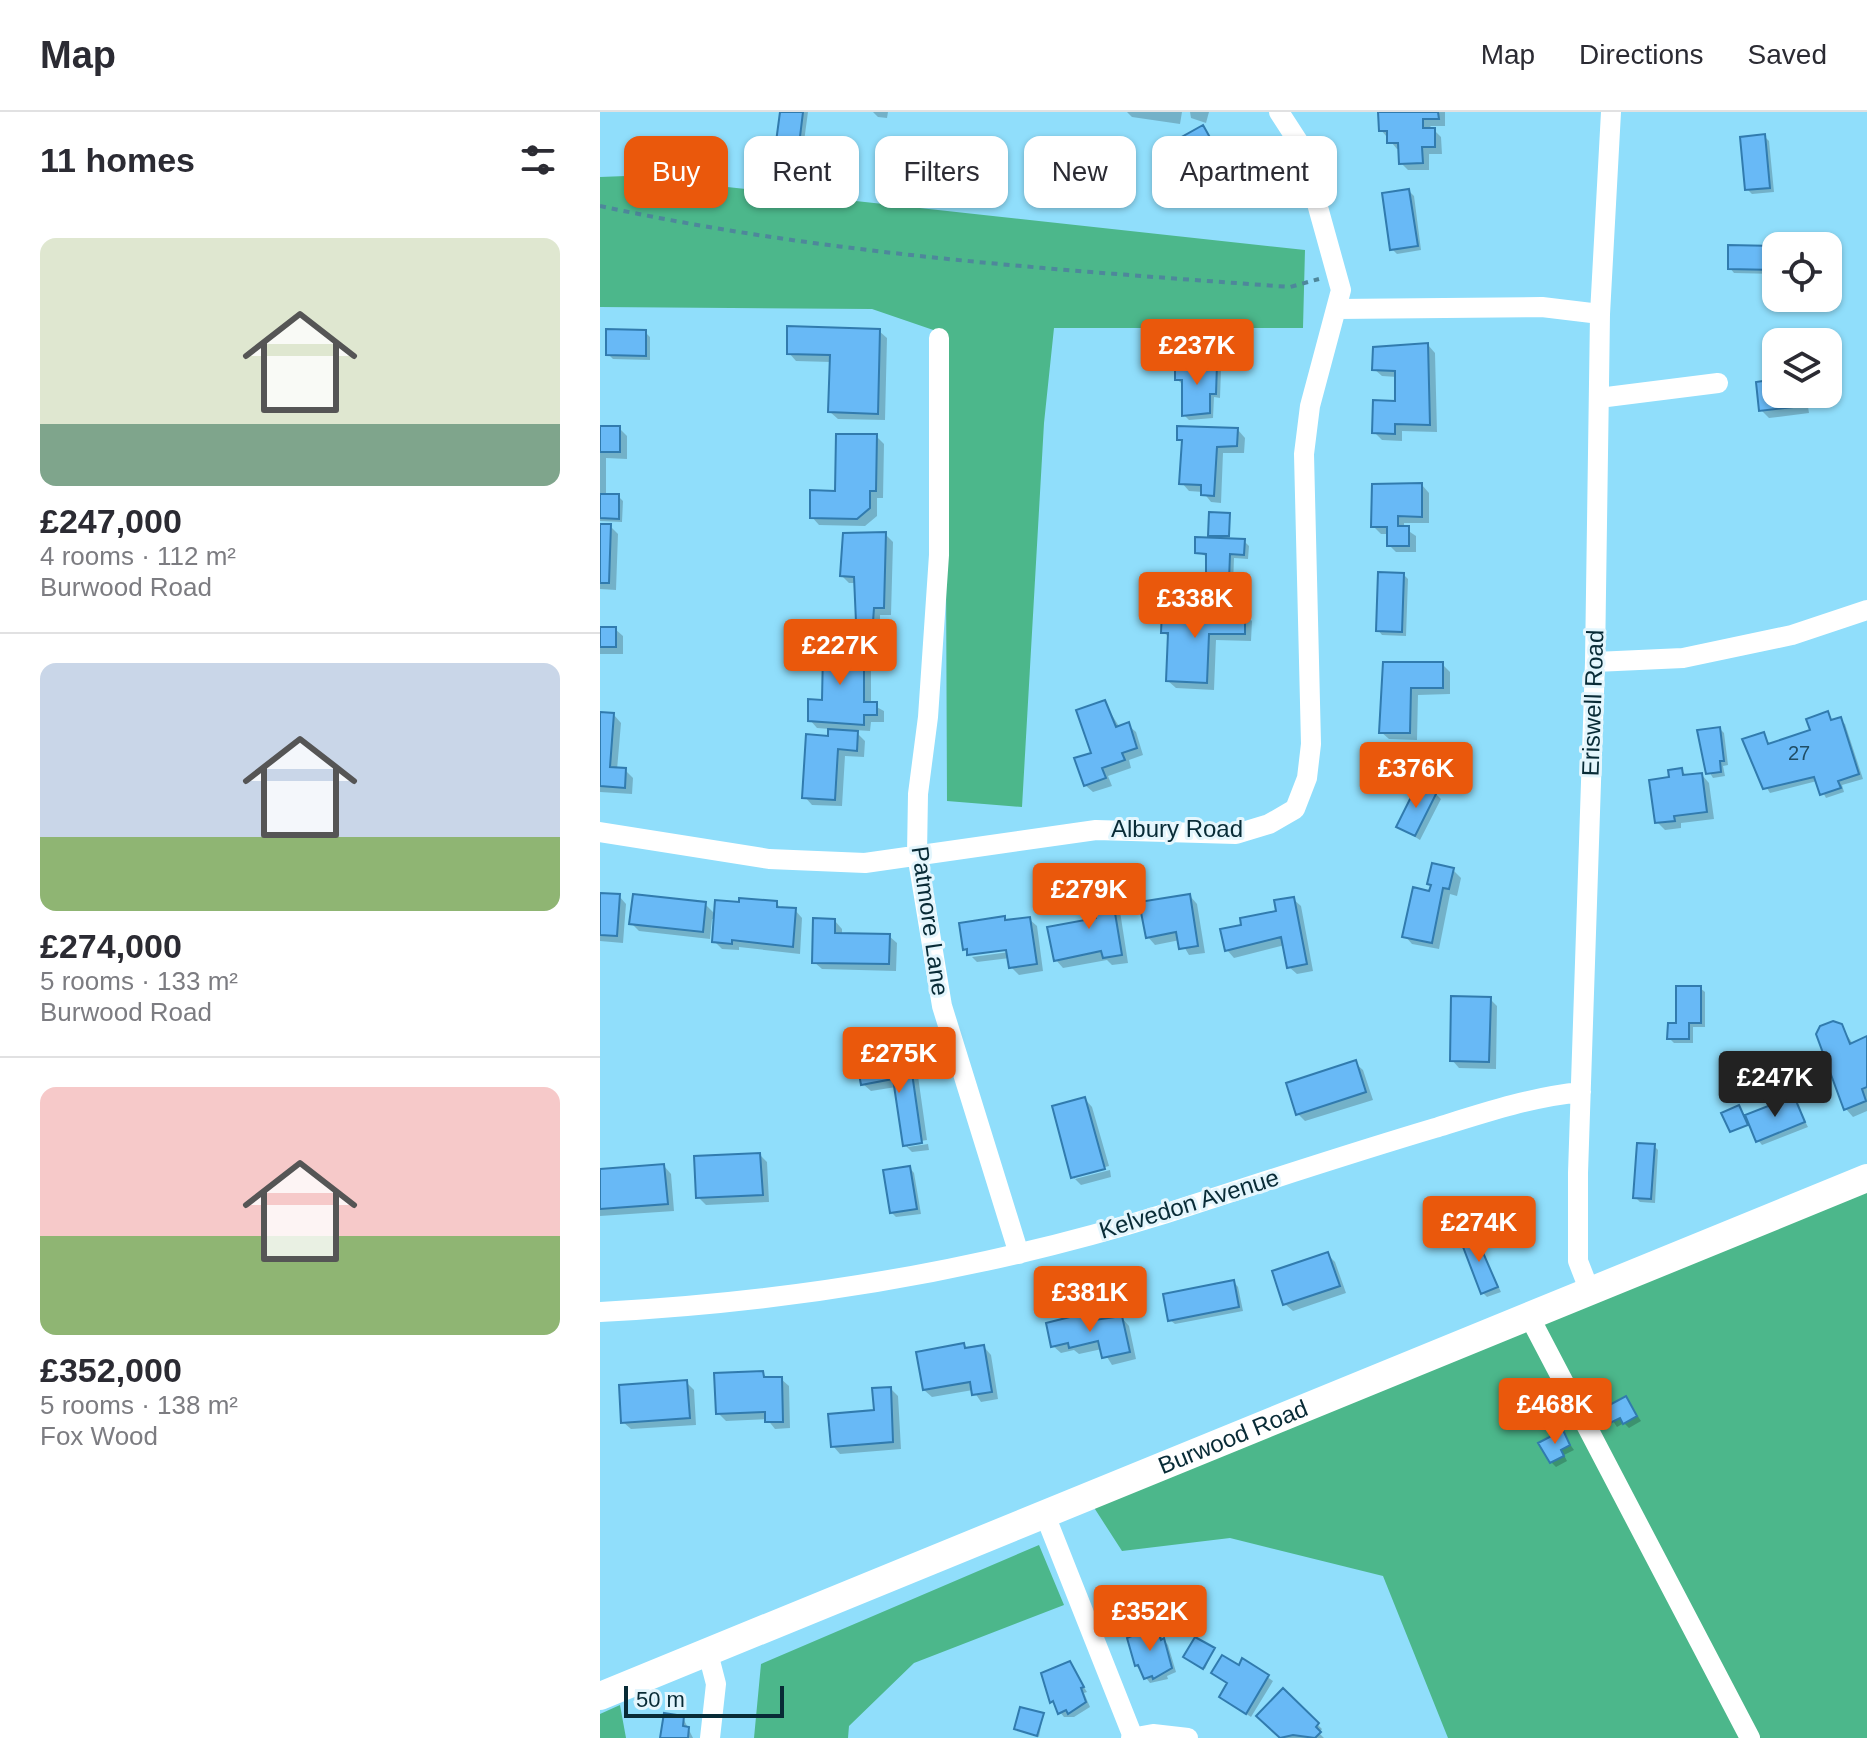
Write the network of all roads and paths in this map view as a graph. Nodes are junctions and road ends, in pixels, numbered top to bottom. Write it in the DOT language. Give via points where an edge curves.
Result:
graph roads {
  1 [pos="1279,112"];
  2 [pos="1611,112"];
  3 [pos="600,206"];
  4 [pos="1337,275"];
  5 [pos="1336,309"];
  6 [pos="1600,314"];
  7 [pos="939,338"];
  8 [pos="1718,383"];
  9 [pos="1599,398"];
  10 [pos="1867,610"];
  11 [pos="1595,662"];
  12 [pos="600,832"];
  13 [pos="917,854"];
  14 [pos="1581,1092"];
  15 [pos="1867,1178"];
  16 [pos="1019,1254"];
  17 [pos="1590,1292"];
  18 [pos="600,1312"];
  19 [pos="1529,1316"];
  20 [pos="1045,1515"];
  21 [pos="708,1653"];
  22 [pos="600,1696"];
  23 [pos="1132,1737"];
  24 [pos="710,1738"];
  25 [pos="1188,1738"];
  26 [pos="1750,1738"];
  1 -- 4 [label="street" via="1301,146"];
  2 -- 6 [label="street, Eriswell Road"];
  3 -- 4 [label="path" via="702,228 969,264 1290,287"];
  4 -- 5 [label="street" via="1341,290"];
  5 -- 6 [label="street" via="1542,307"];
  5 -- 13 [label="street, Albury Road" via="1310,406 1304,454 1311,744 1307,778 1295,809 1236,834 1096,830"];
  6 -- 9 [label="street, Eriswell Road"];
  7 -- 13 [label="street, Patmore Lane" via="939,570"];
  8 -- 9 [label="street"];
  9 -- 11 [label="street, Eriswell Road"];
  10 -- 11 [label="street" via="1792,635 1683,658"];
  11 -- 14 [label="street, Eriswell Road"];
  12 -- 13 [label="street, Albury Road" via="769,859 865,863"];
  13 -- 16 [label="street, Patmore Lane" via="942,1006"];
  14 -- 16 [label="street, Kelvedon Avenue" via="1529,1100"];
  14 -- 17 [label="street, Eriswell Road" via="1577,1252"];
  15 -- 17 [label="street, Burwood Road"];
  16 -- 18 [label="street, Kelvedon Avenue" via="841,1290"];
  17 -- 19 [label="street, Burwood Road"];
  19 -- 20 [label="street, Burwood Road"];
  19 -- 26 [label="street"];
  20 -- 21 [label="street, Burwood Road"];
  20 -- 23 [label="street"];
  21 -- 22 [label="street, Burwood Road"];
  21 -- 24 [label="street" via="716,1684"];
  23 -- 25 [label="street"];
}
